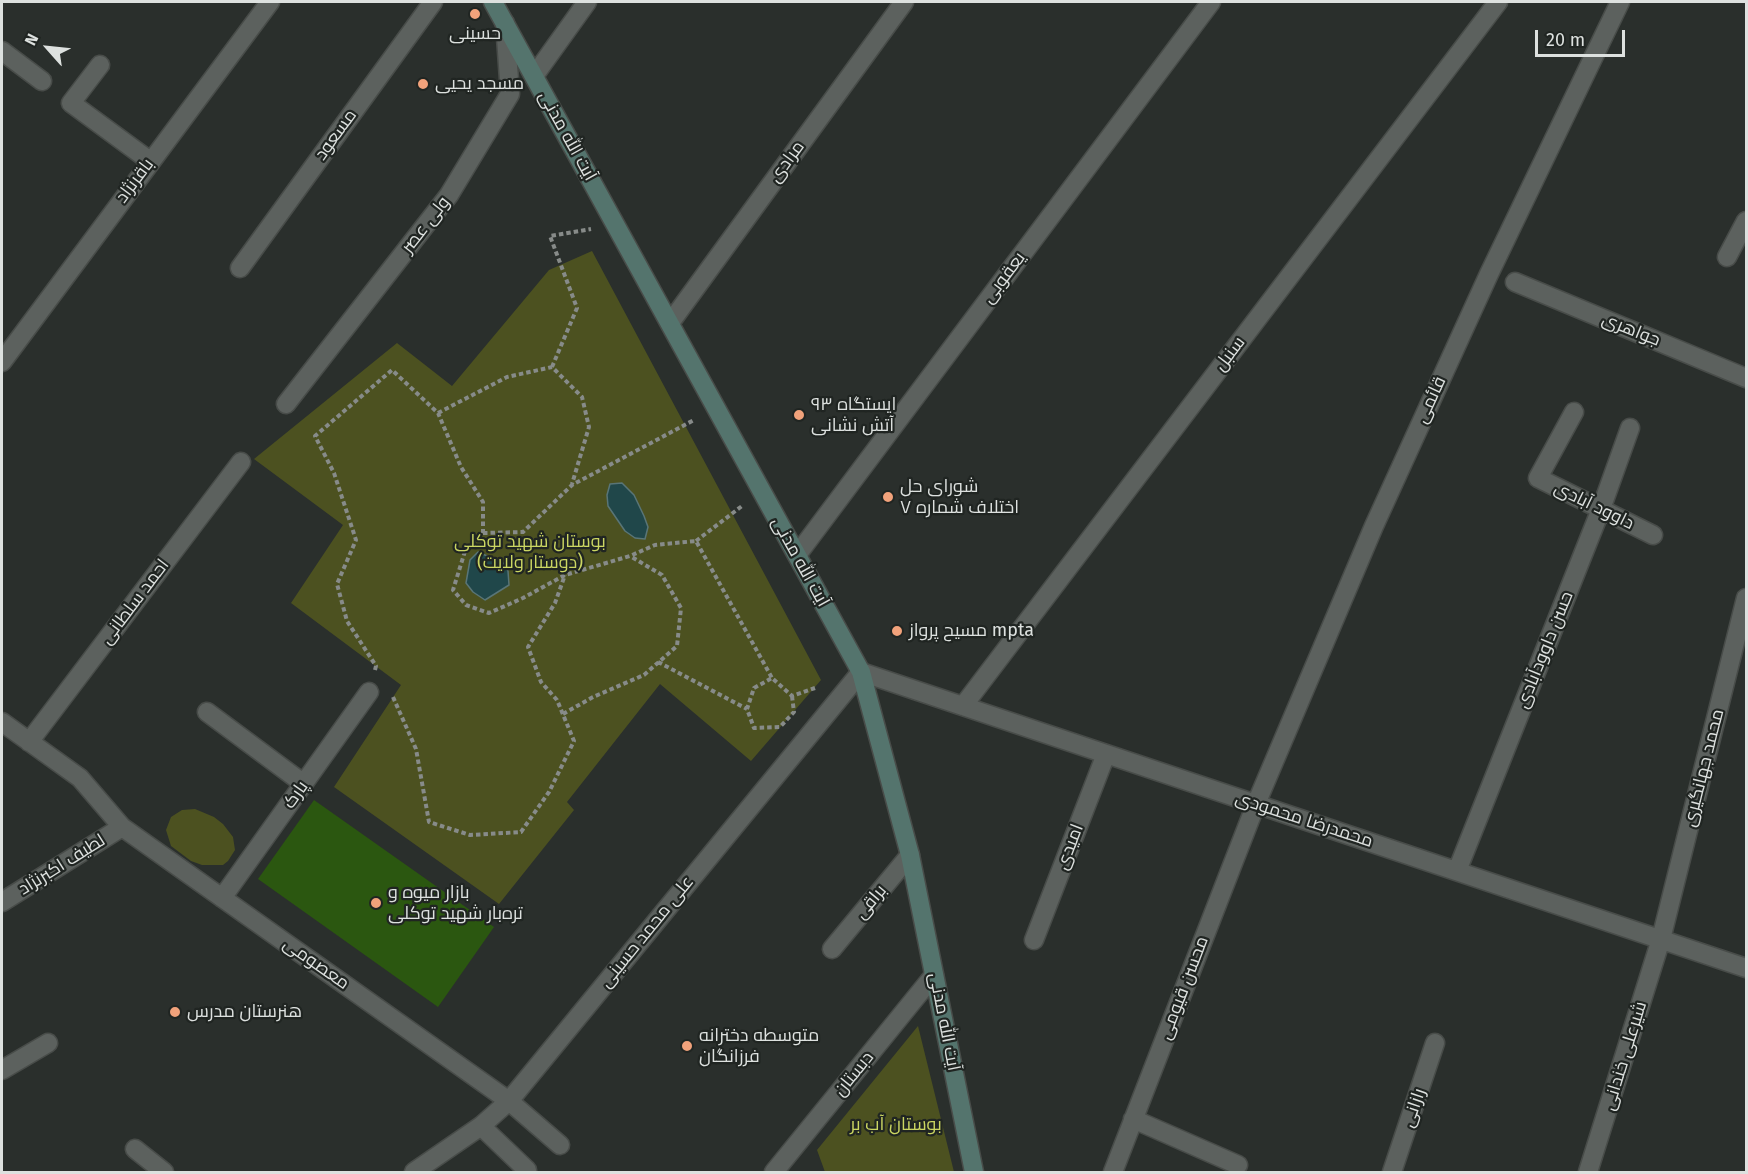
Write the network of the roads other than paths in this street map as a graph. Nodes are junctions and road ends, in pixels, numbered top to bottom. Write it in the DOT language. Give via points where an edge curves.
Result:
graph roads {
  1 [pos="270,2"];
  2 [pos="433,2"];
  3 [pos="493,2"];
  4 [pos="587,2"];
  5 [pos="904,2"];
  6 [pos="1211,2"];
  7 [pos="1498,2"];
  8 [pos="1620,2"];
  9 [pos="505,23"];
  10 [pos="2,51"];
  11 [pos="99,65"];
  12 [pos="534,76"];
  13 [pos="42,81"];
  14 [pos="150,161"];
  15 [pos="1746,221"];
  16 [pos="1727,257"];
  17 [pos="240,268"];
  18 [pos="1515,282"];
  19 [pos="670,323"];
  20 [pos="2,362"];
  21 [pos="1746,378"];
  22 [pos="286,404"];
  23 [pos="1574,412"];
  24 [pos="1630,428"];
  25 [pos="241,462"];
  26 [pos="1601,509"];
  27 [pos="1653,535"];
  28 [pos="797,555"];
  29 [pos="1746,605"];
  30 [pos="861,672"];
  31 [pos="369,692"];
  32 [pos="963,706"];
  33 [pos="207,712"];
  34 [pos="2,722"];
  35 [pos="29,742"];
  36 [pos="1106,754"];
  37 [pos="304,784"];
  38 [pos="1256,804"];
  39 [pos="122,827"];
  40 [pos="910,855"];
  41 [pos="1457,871"];
  42 [pos="222,898"];
  43 [pos="2,902"];
  44 [pos="1034,939"];
  45 [pos="1661,939"];
  46 [pos="831,949"];
  47 [pos="1746,968"];
  48 [pos="934,975"];
  49 [pos="48,1043"];
  50 [pos="1435,1043"];
  51 [pos="2,1070"];
  52 [pos="509,1101"];
  53 [pos="1132,1119"];
  54 [pos="481,1126"];
  55 [pos="560,1145"];
  56 [pos="135,1149"];
  57 [pos="1238,1165"];
  58 [pos="527,1170"];
  59 [pos="164,1173"];
  60 [pos="414,1173"];
  61 [pos="774,1173"];
  62 [pos="974,1173"];
  63 [pos="1113,1173"];
  64 [pos="1392,1173"];
  65 [pos="1588,1173"];
  1 -- 14 [label="street, باقرنژاد"];
  2 -- 17 [label="street, مسعود"];
  3 -- 9 [label="main road, آیت الله مدنی"];
  4 -- 12 [label="street"];
  5 -- 19 [label="street, مرادی"];
  6 -- 28 [label="street, یعقوبی"];
  7 -- 32 [label="street, سنبل"];
  8 -- 38 [label="street, قائمی" via="1374,526"];
  9 -- 12 [label="main road, آیت الله مدنی"];
  9 -- 22 [label="street, ولی عصر" via="510,94 449,195"];
  10 -- 13 [label="street"];
  11 -- 14 [label="street" via="71,103"];
  12 -- 19 [label="main road, آیت الله مدنی"];
  14 -- 20 [label="street, باقرنژاد"];
  15 -- 16 [label="street"];
  18 -- 21 [label="street, جواهری"];
  19 -- 28 [label="main road, آیت الله مدنی"];
  23 -- 26 [label="street, داوود آبادی" via="1538,478"];
  24 -- 26 [label="street, حسن داوودآبادی"];
  25 -- 35 [label="street, احمد سلطانی"];
  26 -- 27 [label="street, داوود آبادی"];
  26 -- 41 [label="street, حسن داوودآبادی"];
  28 -- 30 [label="main road, آیت الله مدنی"];
  29 -- 45 [label="street, محمد جهانگیری"];
  30 -- 32 [label="street, محمدرضا محمودی"];
  30 -- 40 [label="main road, آیت الله مدنی"];
  30 -- 52 [label="street, علی محمد حسینی"];
  31 -- 37 [label="street, پارک"];
  32 -- 36 [label="street, محمدرضا محمودی"];
  33 -- 37 [label="street"];
  34 -- 35 [label="street, معصومی"];
  35 -- 39 [label="street, معصومی" via="80,778"];
  36 -- 38 [label="street, محمدرضا محمودی"];
  36 -- 44 [label="street, امیدی"];
  37 -- 42 [label="street, پارک"];
  38 -- 41 [label="street, محمدرضا محمودی"];
  38 -- 53 [label="street, محسن قیومی"];
  39 -- 42 [label="street, معصومی"];
  39 -- 43 [label="street, لطیف اکبرنژاد"];
  40 -- 46 [label="street, براقی"];
  40 -- 48 [label="main road, آیت الله مدنی"];
  41 -- 45 [label="street, محمدرضا محمودی"];
  42 -- 52 [label="street, معصومی"];
  45 -- 47 [label="street, محمدرضا محمودی"];
  45 -- 65 [label="street, شیرعلی خندانی"];
  48 -- 61 [label="street, دبستان"];
  48 -- 62 [label="main road, آیت الله مدنی"];
  49 -- 51 [label="street"];
  50 -- 64 [label="street, رازانی"];
  52 -- 54 [label="street, علی محمد حسینی"];
  52 -- 55 [label="street, معصومی"];
  53 -- 57 [label="street"];
  53 -- 63 [label="street, محسن قیومی"];
  54 -- 58 [label="street"];
  54 -- 60 [label="street, علی محمد حسینی"];
  56 -- 59 [label="street"];
}
